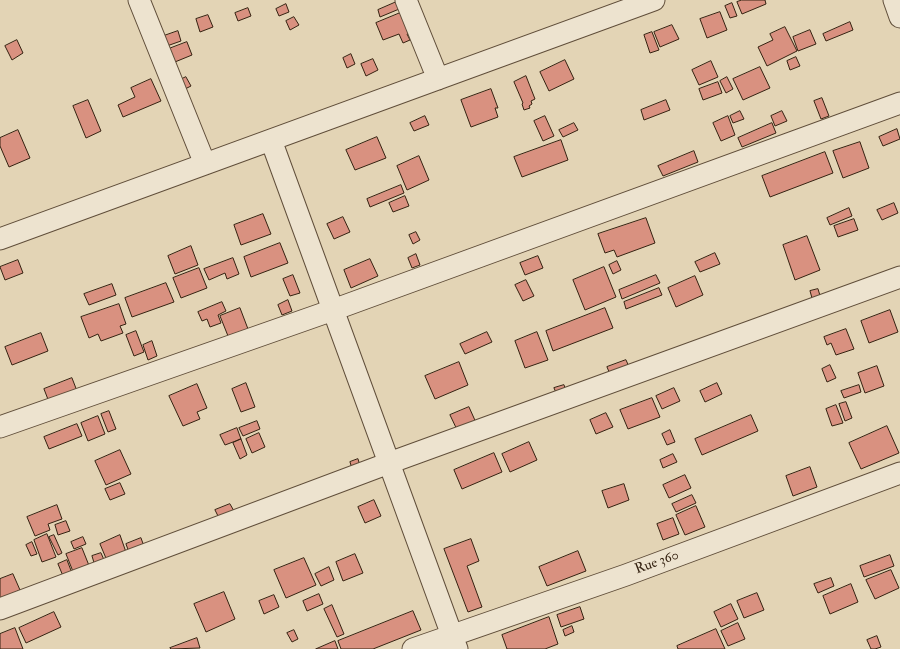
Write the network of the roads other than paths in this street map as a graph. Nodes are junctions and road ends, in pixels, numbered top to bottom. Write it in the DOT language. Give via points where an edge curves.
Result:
graph roads {
  1 [pos="139,0"];
  2 [pos="406,0"];
  3 [pos="654,0"];
  4 [pos="894,0"];
  5 [pos="900,17"];
  6 [pos="438,79"];
  7 [pos="900,103"];
  8 [pos="271,140"];
  9 [pos="205,164"];
  10 [pos="0,239"];
  11 [pos="900,278"];
  12 [pos="333,310"];
  13 [pos="0,427"];
  14 [pos="389,463"];
  15 [pos="900,473"];
  16 [pos="0,609"];
  17 [pos="454,642"];
  18 [pos="413,649"];
  1 -- 9 [label="street"];
  2 -- 6 [label="street"];
  3 -- 6 [label="street"];
  4 -- 5 [label="street"];
  6 -- 8 [label="street"];
  7 -- 12 [label="street"];
  8 -- 9 [label="street"];
  8 -- 12 [label="street"];
  9 -- 10 [label="street"];
  11 -- 14 [label="street"];
  12 -- 13 [label="street"];
  12 -- 14 [label="street"];
  14 -- 16 [label="street"];
  14 -- 17 [label="street"];
  15 -- 17 [label="street, Rue 360" via="626,574"];
  17 -- 18 [label="street, Rue 360"];
}
